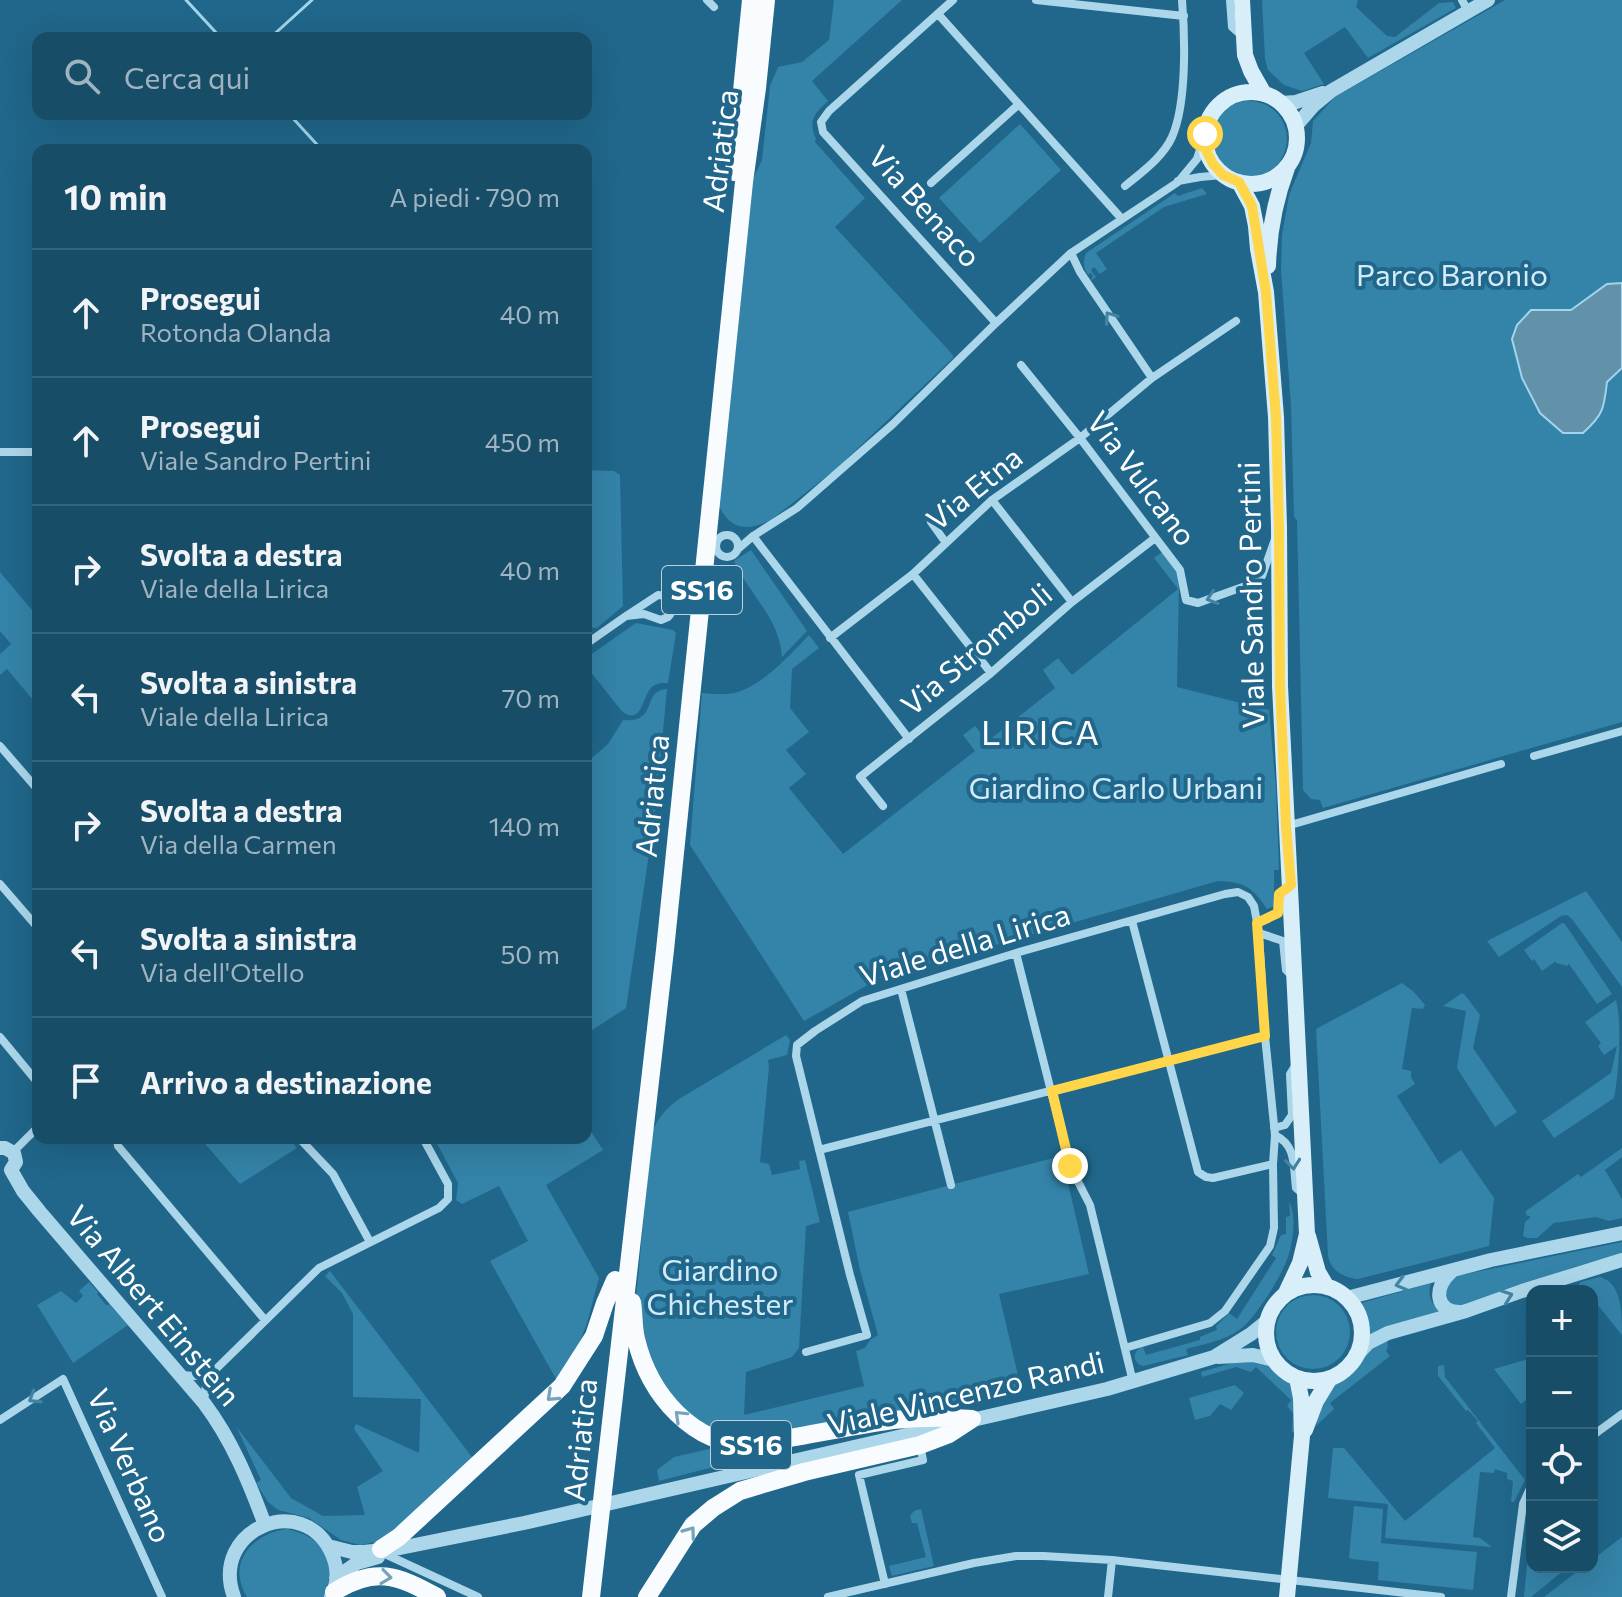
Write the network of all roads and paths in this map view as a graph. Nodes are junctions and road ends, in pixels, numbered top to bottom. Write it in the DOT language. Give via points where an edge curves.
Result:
graph roads {
  1 [pos="751,0"];
  2 [pos="766,0"];
  3 [pos="953,0"];
  4 [pos="1036,0"];
  5 [pos="1045,0"];
  6 [pos="1182,0"];
  7 [pos="1230,0"];
  8 [pos="1242,0"];
  9 [pos="1488,0"];
  10 [pos="1465,6"];
  11 [pos="938,14"];
  12 [pos="1184,16"];
  13 [pos="1244,37"];
  14 [pos="1245,55"];
  15 [pos="1331,91"];
  16 [pos="1264,94"];
  17 [pos="1230,97"];
  18 [pos="1281,103"];
  19 [pos="1018,105"];
  20 [pos="1295,127"];
  21 [pos="1205,134"];
  22 [pos="1288,165"];
  23 [pos="1223,175"];
  24 [pos="1178,182"];
  25 [pos="1239,182"];
  26 [pos="931,183"];
  27 [pos="1125,186"];
  28 [pos="1121,218"];
  29 [pos="1071,253"];
  30 [pos="1266,292"];
  31 [pos="1236,321"];
  32 [pos="996,323"];
  33 [pos="1021,365"];
  34 [pos="1152,378"];
  35 [pos="1080,438"];
  36 [pos="0,452"];
  37 [pos="32,452"];
  38 [pos="992,500"];
  39 [pos="931,522"];
  40 [pos="1279,528"];
  41 [pos="733,536"];
  42 [pos="753,536"];
  43 [pos="1155,538"];
  44 [pos="946,543"];
  45 [pos="738,549"];
  46 [pos="913,574"];
  47 [pos="1072,602"];
  48 [pos="626,616"];
  49 [pos="830,638"];
  50 [pos="592,640"];
  51 [pos="991,673"];
  52 [pos="1622,731"];
  53 [pos="909,739"];
  54 [pos="0,746"];
  55 [pos="1534,756"];
  56 [pos="1501,764"];
  57 [pos="32,783"];
  58 [pos="883,806"];
  59 [pos="1286,826"];
  60 [pos="0,884"];
  61 [pos="1291,885"];
  62 [pos="32,921"];
  63 [pos="1132,921"];
  64 [pos="1258,928"];
  65 [pos="1016,953"];
  66 [pos="1295,979"];
  67 [pos="901,989"];
  68 [pos="1265,1036"];
  69 [pos="0,1037"];
  70 [pos="1299,1059"];
  71 [pos="1168,1062"];
  72 [pos="32,1076"];
  73 [pos="1052,1091"];
  74 [pos="934,1122"];
  75 [pos="32,1131"];
  76 [pos="1274,1132"];
  77 [pos="118,1144"];
  78 [pos="305,1144"];
  79 [pos="426,1144"];
  80 [pos="6,1150"];
  81 [pos="819,1150"];
  82 [pos="1273,1164"];
  83 [pos="5,1171"];
  84 [pos="951,1185"];
  85 [pos="1305,1195"];
  86 [pos="1622,1233"];
  87 [pos="1307,1234"];
  88 [pos="370,1242"];
  89 [pos="1621,1264"];
  90 [pos="1455,1269"];
  91 [pos="621,1282"];
  92 [pos="1327,1287"];
  93 [pos="1286,1293"];
  94 [pos="1347,1298"];
  95 [pos="1466,1311"];
  96 [pos="265,1320"];
  97 [pos="1267,1321"];
  98 [pos="1125,1348"];
  99 [pos="806,1352"];
  100 [pos="1358,1354"];
  101 [pos="1214,1357"];
  102 [pos="1274,1360"];
  103 [pos="214,1371"];
  104 [pos="180,1375"];
  105 [pos="1297,1378"];
  106 [pos="1330,1378"];
  107 [pos="1133,1382"];
  108 [pos="204,1403"];
  109 [pos="1622,1414"];
  110 [pos="972,1419"];
  111 [pos="0,1420"];
  112 [pos="1598,1432"];
  113 [pos="1302,1436"];
  114 [pos="920,1445"];
  115 [pos="1526,1497"];
  116 [pos="265,1525"];
  117 [pos="328,1546"];
  118 [pos="383,1551"];
  119 [pos="1112,1560"];
  120 [pos="885,1584"];
  121 [pos="334,1589"];
  122 [pos="1288,1589"];
  123 [pos="869,1592"];
  124 [pos="162,1597"];
  125 [pos="232,1597"];
  126 [pos="437,1597"];
  127 [pos="478,1597"];
  128 [pos="579,1597"];
  129 [pos="591,1597"];
  130 [pos="647,1597"];
  131 [pos="828,1597"];
  132 [pos="1108,1597"];
  133 [pos="1441,1597"];
  134 [pos="1511,1597"];
  1 -- 91 [label="highway, Adriatica / SS16"];
  2 -- 91 [label="highway, Adriatica / SS16" via="665,950"];
  3 -- 11 [label="street"];
  4 -- 5 [label="street"];
  5 -- 12 [label="street"];
  6 -- 12 [label="street"];
  7 -- 13 [label="street" via="1232,27"];
  8 -- 13 [label="main road"];
  9 -- 10 [label="street"];
  10 -- 15 [label="street"];
  11 -- 19 [label="street"];
  11 -- 32 [label="street, Via Benaco" via="821,122 823,132"];
  12 -- 27 [label="street" via="1183,99 1172,138"];
  13 -- 14 [label="main road"];
  14 -- 16 [label="main road"];
  14 -- 17 [label="main road"];
  15 -- 18 [label="street"];
  15 -- 20 [label="street"];
  16 -- 17 [label="main road"];
  16 -- 18 [label="main road"];
  17 -- 21 [label="main road" via="1212,112"];
  18 -- 20 [label="main road"];
  19 -- 26 [label="street"];
  19 -- 28 [label="street"];
  20 -- 22 [label="main road" via="1297,140"];
  21 -- 23 [label="main road" via="1206,150"];
  21 -- 24 [label="street" via="1197,159"];
  22 -- 25 [label="main road" via="1266,181"];
  22 -- 30 [label="main road, Viale Sandro Pertini" via="1277,196"];
  23 -- 24 [label="street"];
  23 -- 25 [label="main road"];
  24 -- 28 [label="street"];
  25 -- 30 [label="main road, Viale Sandro Pertini" via="1252,206"];
  28 -- 29 [label="street"];
  29 -- 32 [label="street"];
  34 -- 29 [label="street, one-way"];
  30 -- 40 [label="main road, Viale Sandro Pertini"];
  31 -- 34 [label="street, Via Etna"];
  32 -- 42 [label="street" via="869,445 797,508"];
  33 -- 35 [label="street, Via Vulcano"];
  34 -- 35 [label="street, Via Etna"];
  35 -- 38 [label="street, Via Etna"];
  35 -- 43 [label="street, Via Vulcano"];
  36 -- 37 [label="street"];
  38 -- 44 [label="street, Via Etna"];
  38 -- 47 [label="street"];
  39 -- 44 [label="street"];
  40 -- 43 [label="street, Via Vulcano, one-way" via="1262,576 1198,603 1186,600 1180,570"];
  40 -- 59 [label="main road, Viale Sandro Pertini"];
  41 -- 42 [label="street"];
  41 -- 45 [label="street"];
  41 -- 45 [label="street" via="719,538 717,549 728,557"];
  42 -- 45 [label="street"];
  42 -- 49 [label="street"];
  43 -- 47 [label="street, Via Stromboli"];
  44 -- 46 [label="street, Via Etna"];
  46 -- 49 [label="street, Via Etna"];
  46 -- 51 [label="street"];
  47 -- 51 [label="street, Via Stromboli"];
  48 -- 48 [label="street" via="665,619 673,611 672,602 658,595"];
  48 -- 50 [label="street"];
  49 -- 53 [label="street"];
  51 -- 53 [label="street, Via Stromboli"];
  52 -- 55 [label="street"];
  53 -- 58 [label="street, Via Stromboli" via="860,777"];
  54 -- 57 [label="street"];
  56 -- 59 [label="street"];
  59 -- 61 [label="main road, Viale Sandro Pertini"];
  60 -- 62 [label="street"];
  61 -- 64 [label="street" via="1279,894 1278,913"];
  61 -- 66 [label="main road, Viale Sandro Pertini"];
  63 -- 64 [label="street, Viale della Lirica" via="1238,892 1254,906"];
  63 -- 65 [label="street, Viale della Lirica"];
  63 -- 71 [label="street"];
  64 -- 66 [label="street, Viale della Lirica" via="1283,941 1286,970"];
  64 -- 68 [label="street, Viale della Lirica"];
  65 -- 67 [label="street, Viale della Lirica"];
  65 -- 73 [label="street"];
  66 -- 70 [label="main road, Viale Sandro Pertini"];
  67 -- 74 [label="street"];
  67 -- 81 [label="street, Viale della Lirica" via="862,1001 797,1045"];
  68 -- 71 [label="street"];
  68 -- 76 [label="street, Viale della Lirica"];
  69 -- 72 [label="street"];
  70 -- 76 [label="street, Viale della Lirica" via="1290,1074 1292,1115"];
  70 -- 85 [label="main road, Viale Sandro Pertini"];
  71 -- 73 [label="street"];
  71 -- 82 [label="street" via="1198,1172 1213,1178"];
  73 -- 74 [label="street"];
  73 -- 98 [label="street" via="1070,1166 1090,1205"];
  74 -- 81 [label="street"];
  74 -- 84 [label="street"];
  75 -- 80 [label="street"];
  76 -- 82 [label="street, Viale della Lirica"];
  76 -- 85 [label="street, Viale della Lirica, one-way" via="1291,1148 1296,1188"];
  77 -- 96 [label="street"];
  78 -- 88 [label="street" via="333,1174"];
  79 -- 88 [label="street" via="448,1184 448,1199"];
  80 -- 83 [label="street" via="16,1162"];
  81 -- 99 [label="street, Viale della Lirica" via="867,1335"];
  82 -- 98 [label="street, Viale della Lirica" via="1270,1246 1225,1311 1210,1323"];
  83 -- 104 [label="street, Via Albert Einstein"];
  85 -- 87 [label="main road, Viale Sandro Pertini"];
  86 -- 90 [label="street"];
  87 -- 92 [label="main road, Viale Sandro Pertini"];
  87 -- 93 [label="main road, Viale Sandro Pertini"];
  88 -- 96 [label="street" via="319,1268"];
  95 -- 89 [label="street, one-way"];
  90 -- 94 [label="street, one-way"];
  90 -- 95 [label="street" via="1438,1292 1448,1310"];
  110 -- 91 [label="highway, SS16, one-way" via="891,1420 754,1445 700,1433 664,1399 651,1377"];
  91 -- 118 [label="highway, SS16, one-way" via="562,1386"];
  91 -- 128 [label="highway, Adriatica / SS16"];
  91 -- 129 [label="highway, Adriatica / SS16"];
  92 -- 93 [label="main road" via="1306,1285"];
  92 -- 94 [label="main road"];
  93 -- 97 [label="main road"];
  94 -- 100 [label="main road" via="1362,1328"];
  95 -- 100 [label="street" via="1388,1333"];
  96 -- 103 [label="street"];
  97 -- 101 [label="street, Viale Vincenzo Randi"];
  97 -- 102 [label="main road" via="1266,1341"];
  98 -- 107 [label="street"];
  100 -- 106 [label="main road"];
  101 -- 102 [label="street, Viale Vincenzo Randi"];
  101 -- 107 [label="street, Viale Vincenzo Randi"];
  102 -- 105 [label="main road"];
  103 -- 104 [label="street"];
  103 -- 108 [label="street"];
  104 -- 108 [label="street, Via Albert Einstein"];
  105 -- 106 [label="main road"];
  105 -- 113 [label="main road"];
  106 -- 113 [label="main road"];
  107 -- 110 [label="street, Viale Vincenzo Randi"];
  108 -- 116 [label="street, Via Albert Einstein" via="232,1445"];
  109 -- 112 [label="street"];
  110 -- 114 [label="highway, SS16"];
  110 -- 118 [label="street, Viale Vincenzo Randi"];
  124 -- 111 [label="street, Via Verbano, one-way" via="63,1379"];
  113 -- 122 [label="main road"];
  114 -- 120 [label="street" via="923,1460 859,1475"];
  130 -- 114 [label="highway, SS16, one-way" via="693,1525 740,1491"];
  115 -- 134 [label="street"];
  116 -- 117 [label="street" via="277,1521 306,1526"];
  116 -- 125 [label="street" via="246,1535 235,1549 229,1566"];
  117 -- 118 [label="street, Viale Vincenzo Randi"];
  117 -- 121 [label="street" via="335,1561"];
  118 -- 121 [label="street, Viale Vincenzo Randi" via="357,1563"];
  118 -- 127 [label="street"];
  119 -- 120 [label="street" via="1016,1556"];
  119 -- 122 [label="street"];
  119 -- 132 [label="street"];
  120 -- 123 [label="street"];
  121 -- 126 [label="highway, one-way" via="374,1575 412,1583"];
  122 -- 133 [label="street"];
  123 -- 131 [label="street"];
}
